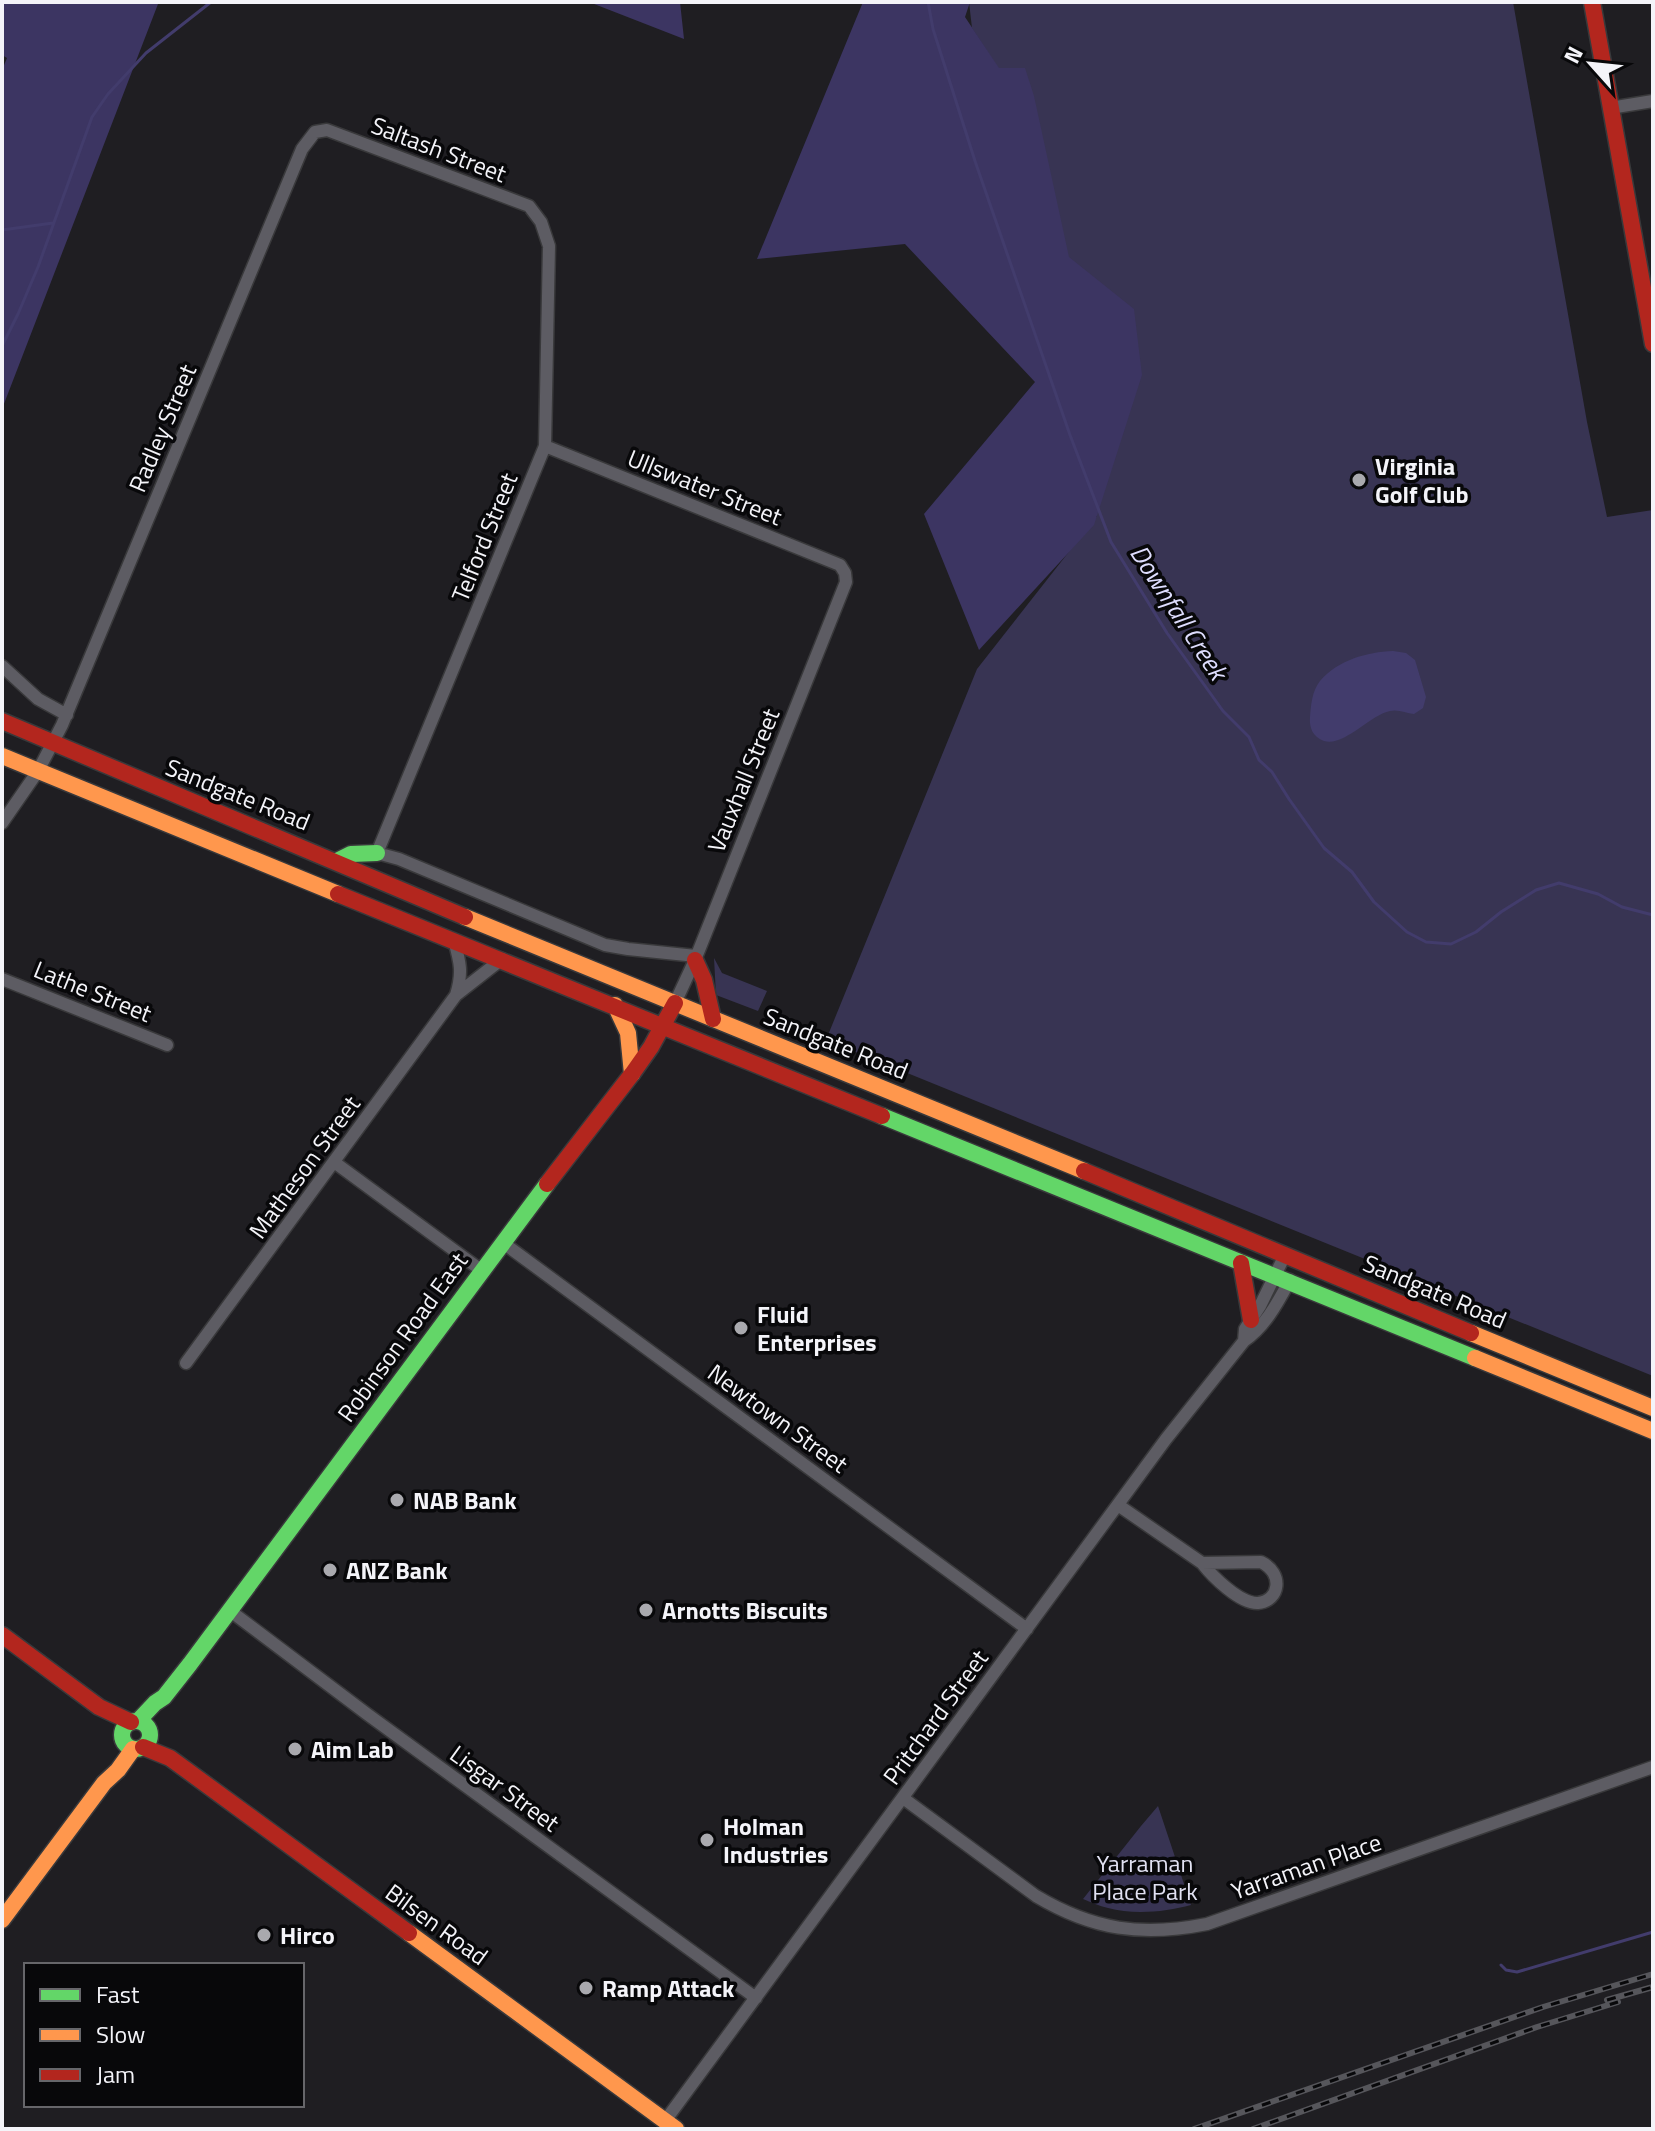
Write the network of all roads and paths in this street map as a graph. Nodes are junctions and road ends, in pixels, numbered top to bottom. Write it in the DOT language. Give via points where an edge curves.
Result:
graph roads {
  1 [pos="1592,2"];
  2 [pos="1653,101"];
  3 [pos="1610,108"];
  4 [pos="315,132"];
  5 [pos="541,222"];
  6 [pos="1653,344"];
  7 [pos="545,446"];
  8 [pos="845,573"];
  9 [pos="2,666"];
  10 [pos="67,715"];
  11 [pos="2,721"];
  12 [pos="54,743"];
  13 [pos="2,756"];
  14 [pos="38,771"];
  15 [pos="2,823"];
  16 [pos="377,853"];
  17 [pos="337,861"];
  18 [pos="454,939"];
  19 [pos="695,958"];
  20 [pos="502,959"];
  21 [pos="2,979"];
  22 [pos="456,995"];
  23 [pos="675,1003"];
  24 [pos="615,1005"];
  25 [pos="713,1019"];
  26 [pos="663,1026"];
  27 [pos="167,1045"];
  28 [pos="632,1074"];
  29 [pos="334,1162"];
  30 [pos="502,1242"];
  31 [pos="1292,1258"];
  32 [pos="1241,1263"];
  33 [pos="481,1270"];
  34 [pos="1282,1280"];
  35 [pos="1251,1320"];
  36 [pos="1244,1341"];
  37 [pos="186,1363"];
  38 [pos="1653,1408"];
  39 [pos="1653,1431"];
  40 [pos="1118,1505"];
  41 [pos="1202,1563"];
  42 [pos="229,1610"];
  43 [pos="1027,1629"];
  44 [pos="2,1635"];
  45 [pos="136,1735"];
  46 [pos="1653,1767"];
  47 [pos="903,1798"];
  48 [pos="2,1920"];
  49 [pos="756,1998"];
  50 [pos="671,2125"];
  1 -- 3 [label="main road"];
  2 -- 3 [label="street"];
  3 -- 6 [label="main road" via="1644,259"];
  4 -- 5 [label="street, Saltash Street" via="327,130 529,206"];
  4 -- 10 [label="street, Radley Street" via="302,149"];
  5 -- 7 [label="street, Telford Street" via="549,246"];
  7 -- 8 [label="street, Ullswater Street" via="840,565"];
  7 -- 16 [label="street, Telford Street"];
  8 -- 19 [label="street, Vauxhall Street" via="846,582"];
  9 -- 10 [label="street" via="38,699"];
  10 -- 12 [label="street, Radley Street"];
  11 -- 12 [label="main road, Sandgate Road"];
  12 -- 14 [label="street, Radley Street"];
  12 -- 17 [label="main road, Sandgate Road"];
  13 -- 14 [label="main road, Sandgate Road"];
  14 -- 15 [label="street, Radley Street"];
  14 -- 18 [label="main road, Sandgate Road"];
  16 -- 17 [label="main road" via="351,854"];
  16 -- 19 [label="street" via="605,945"];
  17 -- 23 [label="main road, Sandgate Road"];
  18 -- 20 [label="main road, Sandgate Road"];
  18 -- 22 [label="street" via="461,974"];
  19 -- 23 [label="street, Vauxhall Street"];
  19 -- 25 [label="main road"];
  20 -- 22 [label="street, Matheson Street"];
  20 -- 24 [label="main road, Sandgate Road"];
  21 -- 27 [label="street, Lathe Street"];
  22 -- 29 [label="street, Matheson Street"];
  23 -- 25 [label="main road, Sandgate Road"];
  23 -- 26 [label="main road, Robinson Road East"];
  24 -- 26 [label="main road, Sandgate Road"];
  24 -- 28 [label="main road" via="628,1033"];
  25 -- 31 [label="main road, Sandgate Road"];
  26 -- 28 [label="main road, Robinson Road East"];
  26 -- 32 [label="main road, Sandgate Road"];
  28 -- 30 [label="main road, Robinson Road East"];
  29 -- 33 [label="street"];
  29 -- 37 [label="street, Matheson Street"];
  30 -- 33 [label="main road, Robinson Road East"];
  30 -- 43 [label="street, Newtown Street"];
  31 -- 34 [label="street, Pritchard Street"];
  31 -- 38 [label="main road, Sandgate Road"];
  32 -- 34 [label="main road, Sandgate Road"];
  32 -- 35 [label="main road"];
  33 -- 42 [label="main road, Robinson Road East"];
  34 -- 35 [label="street, Pritchard Street"];
  34 -- 36 [label="street, Pritchard Street" via="1267,1317"];
  34 -- 39 [label="main road, Sandgate Road"];
  35 -- 36 [label="street, Pritchard Street"];
  36 -- 40 [label="street, Pritchard Street"];
  40 -- 41 [label="street"];
  40 -- 43 [label="street, Pritchard Street"];
  41 -- 41 [label="street" via="1261,1562 1276,1575 1275,1589 1262,1602 1249,1601"];
  42 -- 45 [label="main road, Robinson Road East"];
  42 -- 49 [label="street, Lisgar Street"];
  43 -- 47 [label="street, Pritchard Street"];
  44 -- 45 [label="main road, Bilsen Road"];
  45 -- 48 [label="main road, Robinson Road East" via="118,1770"];
  45 -- 50 [label="main road, Bilsen Road" via="164,1749"];
  46 -- 47 [label="street, Yarraman Place" via="1207,1924 1157,1931 1107,1926 1053,1906"];
  47 -- 49 [label="street, Pritchard Street"];
  49 -- 50 [label="street, Pritchard Street"];
}
